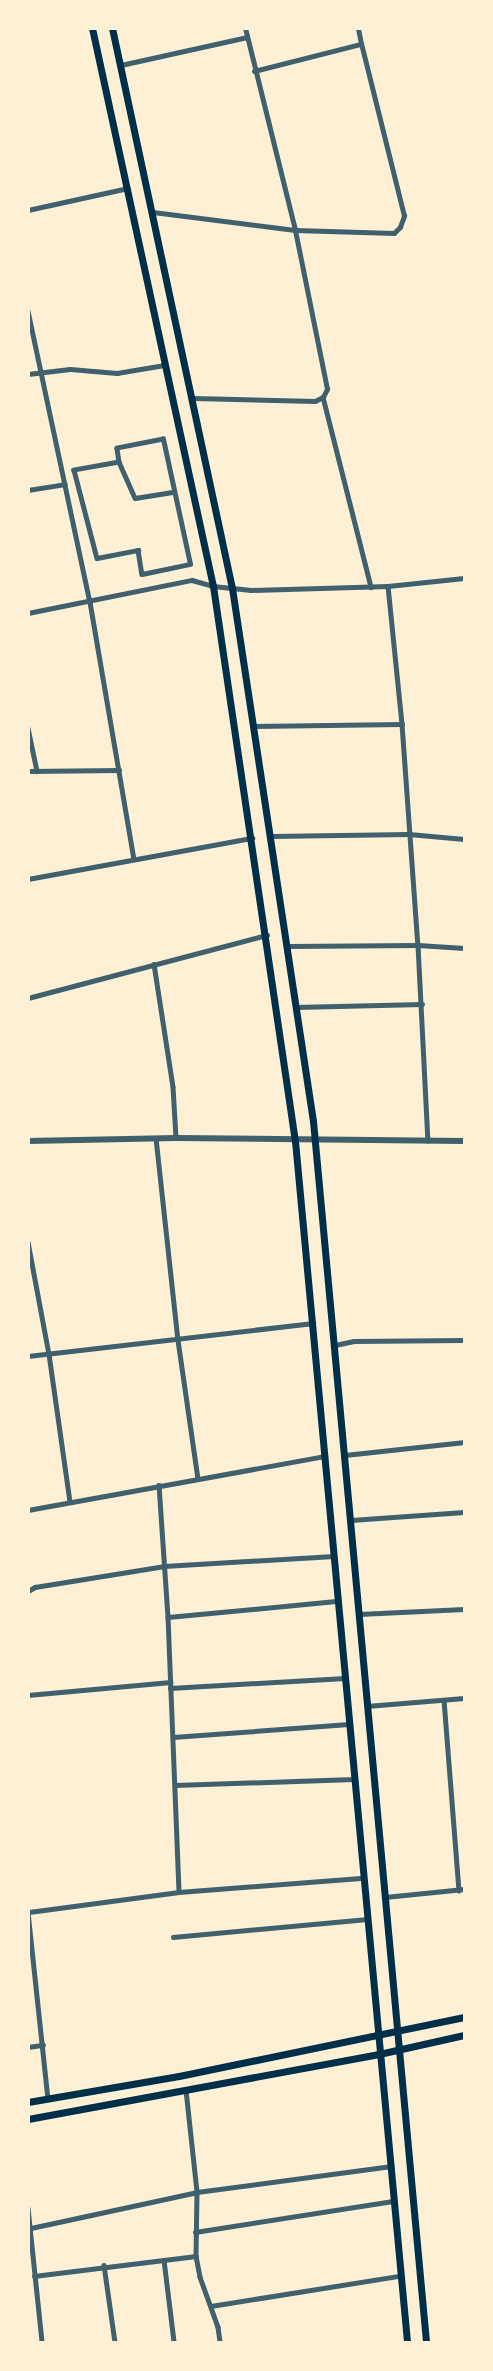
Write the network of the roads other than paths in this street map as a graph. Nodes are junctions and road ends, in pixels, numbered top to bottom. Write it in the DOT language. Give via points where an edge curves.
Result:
graph roads {
  1 [pos="92,28"];
  2 [pos="112,28"];
  3 [pos="245,28"];
  4 [pos="358,28"];
  5 [pos="247,37"];
  6 [pos="361,44"];
  7 [pos="121,65"];
  8 [pos="254,71"];
  9 [pos="128,188"];
  10 [pos="28,210"];
  11 [pos="153,212"];
  12 [pos="295,230"];
  13 [pos="28,311"];
  14 [pos="165,365"];
  15 [pos="41,371"];
  16 [pos="28,374"];
  17 [pos="323,397"];
  18 [pos="193,398"];
  19 [pos="119,462"];
  20 [pos="65,484"];
  21 [pos="28,490"];
  22 [pos="174,492"];
  23 [pos="88,530"];
  24 [pos="75,532"];
  25 [pos="465,578"];
  26 [pos="213,586"];
  27 [pos="388,586"];
  28 [pos="371,587"];
  29 [pos="232,588"];
  30 [pos="90,602"];
  31 [pos="28,613"];
  32 [pos="402,724"];
  33 [pos="254,726"];
  34 [pos="28,728"];
  35 [pos="119,770"];
  36 [pos="28,771"];
  37 [pos="37,771"];
  38 [pos="409,834"];
  39 [pos="271,836"];
  40 [pos="252,838"];
  41 [pos="465,838"];
  42 [pos="134,859"];
  43 [pos="28,879"];
  44 [pos="267,936"];
  45 [pos="418,945"];
  46 [pos="288,946"];
  47 [pos="465,948"];
  48 [pos="154,964"];
  49 [pos="28,998"];
  50 [pos="422,1004"];
  51 [pos="296,1007"];
  52 [pos="156,1138"];
  53 [pos="177,1138"];
  54 [pos="28,1141"];
  55 [pos="296,1141"];
  56 [pos="315,1141"];
  57 [pos="428,1141"];
  58 [pos="465,1141"];
  59 [pos="28,1242"];
  60 [pos="313,1323"];
  61 [pos="178,1340"];
  62 [pos="465,1340"];
  63 [pos="335,1345"];
  64 [pos="49,1354"];
  65 [pos="28,1356"];
  66 [pos="465,1442"];
  67 [pos="345,1455"];
  68 [pos="325,1456"];
  69 [pos="198,1479"];
  70 [pos="159,1485"];
  71 [pos="70,1502"];
  72 [pos="28,1510"];
  73 [pos="465,1512"];
  74 [pos="351,1520"];
  75 [pos="334,1556"];
  76 [pos="164,1566"];
  77 [pos="28,1592"];
  78 [pos="338,1601"];
  79 [pos="465,1609"];
  80 [pos="359,1614"];
  81 [pos="168,1617"];
  82 [pos="345,1678"];
  83 [pos="170,1682"];
  84 [pos="170,1688"];
  85 [pos="28,1695"];
  86 [pos="465,1698"];
  87 [pos="444,1700"];
  88 [pos="367,1706"];
  89 [pos="349,1724"];
  90 [pos="173,1737"];
  91 [pos="354,1779"];
  92 [pos="174,1785"];
  93 [pos="363,1878"];
  94 [pos="462,1889"];
  95 [pos="179,1892"];
  96 [pos="385,1897"];
  97 [pos="28,1912"];
  98 [pos="367,1919"];
  99 [pos="173,1937"];
  100 [pos="465,2017"];
  101 [pos="397,2032"];
  102 [pos="465,2035"];
  103 [pos="377,2036"];
  104 [pos="43,2045"];
  105 [pos="28,2047"];
  106 [pos="399,2050"];
  107 [pos="379,2055"];
  108 [pos="186,2090"];
  109 [pos="48,2099"];
  110 [pos="28,2102"];
  111 [pos="28,2119"];
  112 [pos="391,2166"];
  113 [pos="197,2192"];
  114 [pos="393,2201"];
  115 [pos="28,2208"];
  116 [pos="31,2228"];
  117 [pos="195,2232"];
  118 [pos="196,2256"];
  119 [pos="164,2260"];
  120 [pos="104,2265"];
  121 [pos="34,2276"];
  122 [pos="399,2276"];
  123 [pos="211,2306"];
  124 [pos="42,2343"];
  125 [pos="115,2343"];
  126 [pos="174,2343"];
  127 [pos="220,2343"];
  128 [pos="407,2343"];
  129 [pos="426,2343"];
  1 -- 9 [label="main road"];
  2 -- 7 [label="main road"];
  3 -- 5 [label="street"];
  4 -- 6 [label="street"];
  5 -- 7 [label="street"];
  5 -- 8 [label="street"];
  6 -- 8 [label="street"];
  6 -- 12 [label="street" via="403,222 394,233"];
  7 -- 11 [label="main road"];
  8 -- 12 [label="street"];
  9 -- 10 [label="street"];
  9 -- 14 [label="main road"];
  11 -- 12 [label="street"];
  11 -- 18 [label="main road"];
  12 -- 17 [label="street" via="327,389"];
  13 -- 15 [label="street"];
  14 -- 15 [label="street" via="117,373"];
  14 -- 26 [label="main road"];
  15 -- 16 [label="street"];
  15 -- 20 [label="street"];
  17 -- 18 [label="street" via="315,401"];
  17 -- 28 [label="street"];
  18 -- 29 [label="main road"];
  19 -- 22 [label="street" via="135,498"];
  19 -- 22 [label="street" via="117,448 162,439"];
  19 -- 23 [label="street" via="74,470"];
  20 -- 21 [label="street"];
  20 -- 24 [label="street"];
  22 -- 23 [label="street" via="190,564 142,574 138,550 97,558"];
  23 -- 24 [label="street"];
  24 -- 30 [label="street"];
  25 -- 27 [label="street"];
  26 -- 29 [label="street"];
  26 -- 30 [label="street" via="192,580"];
  26 -- 40 [label="main road"];
  27 -- 28 [label="street"];
  27 -- 32 [label="street"];
  28 -- 29 [label="street"];
  29 -- 33 [label="main road"];
  30 -- 31 [label="street"];
  30 -- 35 [label="street"];
  32 -- 33 [label="street"];
  32 -- 38 [label="street"];
  33 -- 39 [label="main road"];
  34 -- 37 [label="street"];
  35 -- 37 [label="street"];
  35 -- 42 [label="street"];
  36 -- 37 [label="street"];
  38 -- 39 [label="street"];
  38 -- 41 [label="street"];
  38 -- 45 [label="street"];
  39 -- 46 [label="main road"];
  40 -- 42 [label="street"];
  40 -- 44 [label="main road"];
  42 -- 43 [label="street"];
  44 -- 48 [label="street"];
  44 -- 55 [label="main road"];
  45 -- 46 [label="street"];
  45 -- 47 [label="street"];
  45 -- 50 [label="street"];
  46 -- 51 [label="main road"];
  48 -- 49 [label="street"];
  48 -- 53 [label="street"];
  50 -- 51 [label="street"];
  50 -- 57 [label="street"];
  51 -- 56 [label="main road"];
  52 -- 53 [label="street"];
  52 -- 54 [label="street"];
  52 -- 61 [label="street"];
  53 -- 55 [label="street"];
  55 -- 56 [label="street"];
  55 -- 60 [label="main road"];
  56 -- 57 [label="street"];
  56 -- 63 [label="main road"];
  57 -- 58 [label="street"];
  59 -- 64 [label="street"];
  60 -- 61 [label="street"];
  60 -- 68 [label="main road"];
  61 -- 64 [label="street"];
  61 -- 69 [label="street"];
  62 -- 63 [label="street" via="354,1341"];
  63 -- 67 [label="main road"];
  64 -- 65 [label="street"];
  64 -- 71 [label="street"];
  66 -- 67 [label="street"];
  67 -- 74 [label="main road"];
  68 -- 69 [label="street"];
  68 -- 75 [label="main road"];
  69 -- 70 [label="street"];
  70 -- 71 [label="street"];
  70 -- 76 [label="street"];
  71 -- 72 [label="street"];
  73 -- 74 [label="street"];
  74 -- 80 [label="main road"];
  75 -- 76 [label="street"];
  75 -- 78 [label="main road"];
  76 -- 77 [label="street" via="35,1587"];
  76 -- 81 [label="street"];
  78 -- 81 [label="street"];
  78 -- 82 [label="main road"];
  79 -- 80 [label="street"];
  80 -- 88 [label="main road"];
  81 -- 83 [label="street"];
  82 -- 84 [label="street"];
  82 -- 89 [label="main road"];
  83 -- 84 [label="street"];
  83 -- 85 [label="street"];
  84 -- 90 [label="street"];
  86 -- 87 [label="street"];
  87 -- 88 [label="street"];
  87 -- 94 [label="street"];
  88 -- 96 [label="main road"];
  89 -- 90 [label="street"];
  89 -- 91 [label="main road"];
  90 -- 92 [label="street"];
  91 -- 92 [label="street"];
  91 -- 93 [label="main road"];
  92 -- 95 [label="street"];
  93 -- 95 [label="street"];
  93 -- 98 [label="main road"];
  94 -- 96 [label="street"];
  95 -- 97 [label="street"];
  96 -- 101 [label="main road"];
  97 -- 104 [label="street"];
  98 -- 99 [label="street"];
  98 -- 103 [label="main road"];
  100 -- 101 [label="main road"];
  101 -- 103 [label="main road"];
  101 -- 106 [label="main road"];
  102 -- 106 [label="main road"];
  103 -- 107 [label="main road"];
  103 -- 109 [label="main road"];
  104 -- 105 [label="street"];
  104 -- 109 [label="street"];
  106 -- 107 [label="main road"];
  106 -- 129 [label="main road"];
  107 -- 108 [label="main road"];
  107 -- 112 [label="main road"];
  108 -- 111 [label="main road"];
  108 -- 113 [label="street"];
  109 -- 110 [label="main road"];
  112 -- 113 [label="street"];
  112 -- 114 [label="main road"];
  113 -- 116 [label="street"];
  113 -- 117 [label="street"];
  114 -- 117 [label="street"];
  114 -- 122 [label="main road"];
  115 -- 116 [label="street"];
  116 -- 121 [label="street"];
  117 -- 118 [label="street"];
  118 -- 119 [label="street"];
  118 -- 123 [label="street"];
  119 -- 120 [label="street"];
  119 -- 126 [label="street"];
  120 -- 121 [label="street"];
  120 -- 125 [label="street"];
  121 -- 124 [label="street"];
  122 -- 123 [label="street"];
  122 -- 128 [label="main road"];
  123 -- 127 [label="street"];
}
